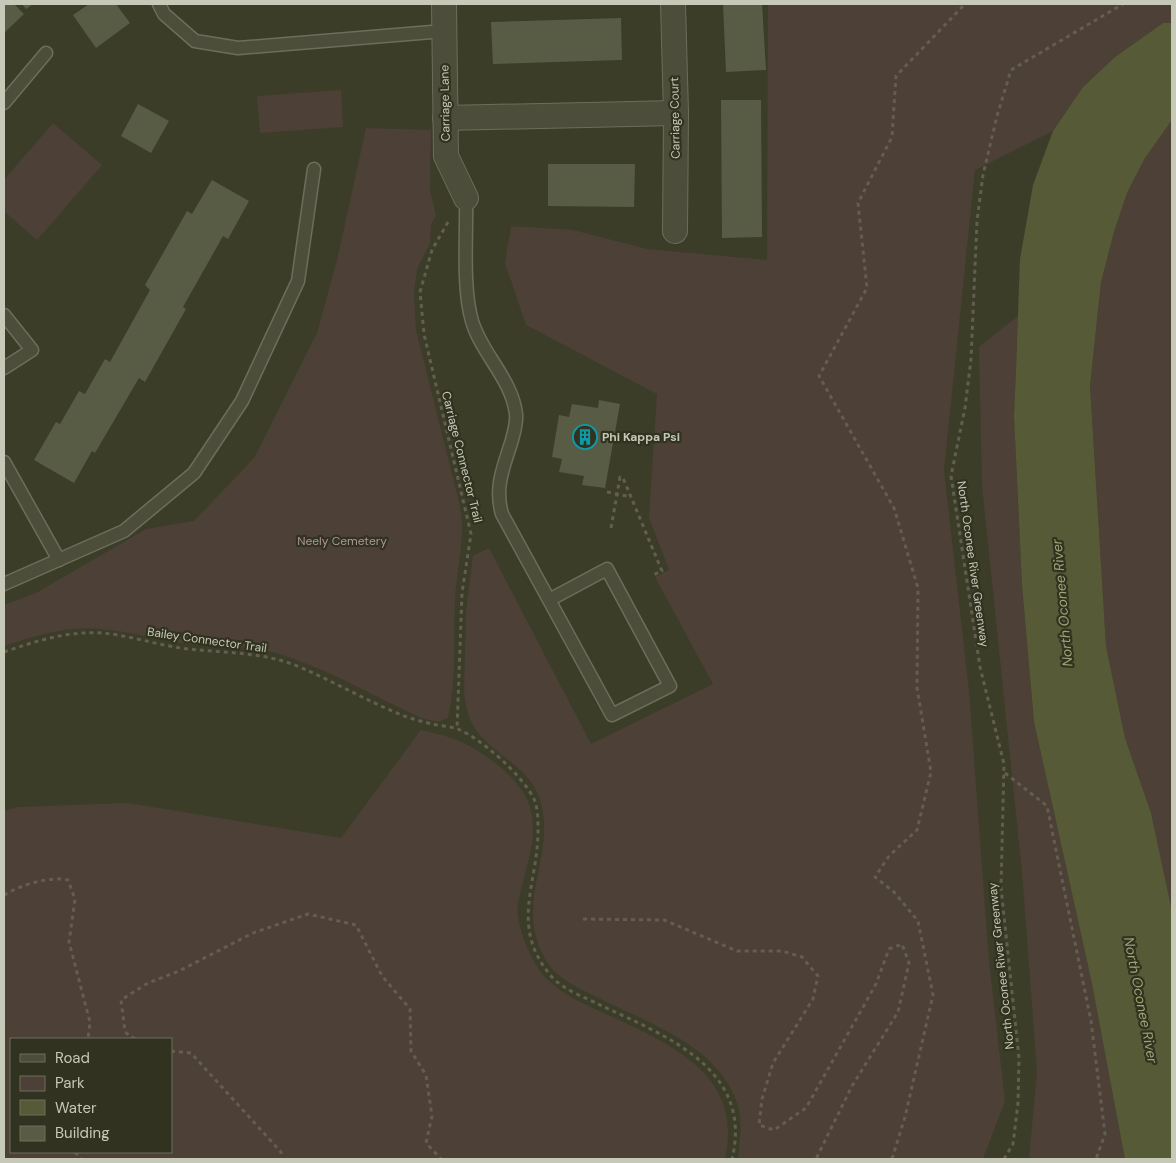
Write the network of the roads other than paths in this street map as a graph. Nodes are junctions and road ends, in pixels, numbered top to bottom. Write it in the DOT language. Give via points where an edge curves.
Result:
graph roads {
  1 [pos="159,4"];
  2 [pos="444,4"];
  3 [pos="673,4"];
  4 [pos="444,31"];
  5 [pos="46,53"];
  6 [pos="4,103"];
  7 [pos="676,113"];
  8 [pos="445,118"];
  9 [pos="314,170"];
  10 [pos="466,198"];
  11 [pos="675,231"];
  12 [pos="4,315"];
  13 [pos="4,368"];
  14 [pos="4,462"];
  15 [pos="59,560"];
  16 [pos="4,584"];
  17 [pos="549,600"];
  1 -- 4 [label="lane" via="164,14 195,41 238,48"];
  2 -- 4 [label="street, Carriage Lane"];
  3 -- 7 [label="street, Carriage Court"];
  4 -- 8 [label="street, Carriage Lane"];
  5 -- 6 [label="lane"];
  7 -- 8 [label="street"];
  7 -- 11 [label="street, Carriage Court"];
  8 -- 10 [label="street, Carriage Lane" via="446,156"];
  9 -- 15 [label="lane" via="298,282 242,401 194,473 124,531"];
  10 -- 17 [label="lane" via="468,299 472,322 511,394 516,414 516,428 498,484 497,498 502,514"];
  12 -- 13 [label="lane" via="32,350"];
  14 -- 15 [label="lane"];
  15 -- 16 [label="lane"];
  17 -- 17 [label="lane" via="612,715 670,686 607,569"];
}
